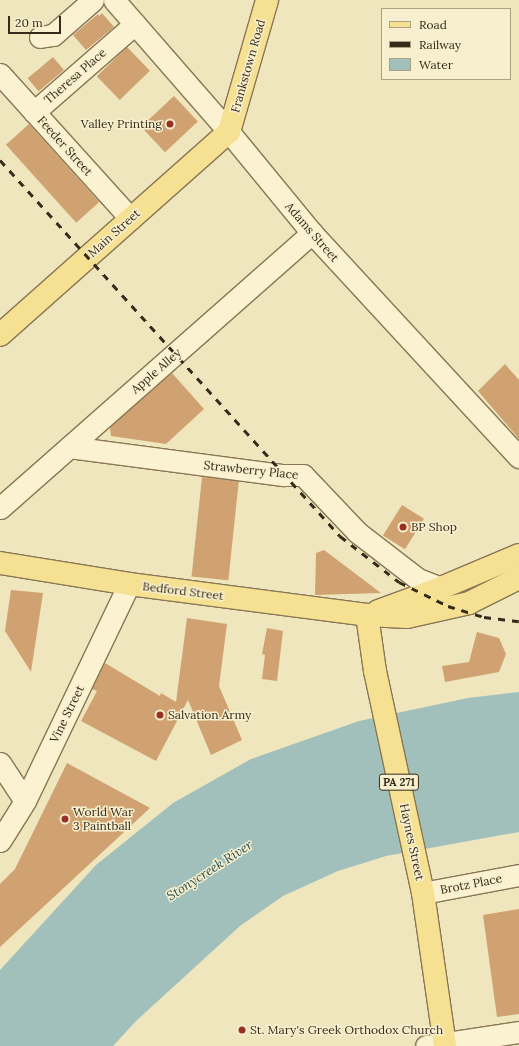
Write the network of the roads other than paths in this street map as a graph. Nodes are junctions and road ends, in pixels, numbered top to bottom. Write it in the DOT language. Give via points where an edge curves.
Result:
graph roads {
  1 [pos="93,0"];
  2 [pos="114,0"];
  3 [pos="267,0"];
  4 [pos="135,24"];
  5 [pos="40,37"];
  6 [pos="0,74"];
  7 [pos="34,112"];
  8 [pos="229,132"];
  9 [pos="131,219"];
  10 [pos="312,233"];
  11 [pos="0,335"];
  12 [pos="69,448"];
  13 [pos="519,457"];
  14 [pos="0,508"];
  15 [pos="519,555"];
  16 [pos="0,563"];
  17 [pos="519,578"];
  18 [pos="129,584"];
  19 [pos="441,588"];
  20 [pos="367,615"];
  21 [pos="0,763"];
  22 [pos="25,801"];
  23 [pos="0,841"];
  24 [pos="519,875"];
  25 [pos="423,893"];
  26 [pos="519,1032"];
  27 [pos="438,1045"];
  1 -- 5 [label="street" via="53,35"];
  2 -- 4 [label="street, Adams Street"];
  3 -- 8 [label="main road, Frankstown Road"];
  4 -- 7 [label="street, Theresa Place"];
  4 -- 8 [label="street, Adams Street"];
  6 -- 7 [label="street, Feeder Street"];
  7 -- 9 [label="street, Feeder Street"];
  8 -- 9 [label="main road, Main Street"];
  8 -- 10 [label="street, Adams Street"];
  9 -- 11 [label="main road, Main Street"];
  10 -- 12 [label="street, Apple Alley"];
  10 -- 13 [label="street, Adams Street"];
  12 -- 14 [label="street, Apple Alley"];
  12 -- 19 [label="street, Strawberry Place" via="283,475 303,474 357,532 418,579"];
  15 -- 19 [label="main road, Bedford Street"];
  16 -- 18 [label="main road, Bedford Street"];
  17 -- 20 [label="main road, Bedford Street" via="469,603 407,617"];
  18 -- 20 [label="main road, Bedford Street"];
  18 -- 22 [label="street, Vine Street"];
  19 -- 20 [label="main road, Bedford Street"];
  20 -- 25 [label="main road, Haynes Street / PA 271" via="375,672"];
  21 -- 22 [label="street"];
  22 -- 23 [label="street, Vine Street"];
  24 -- 25 [label="street, Brotz Place"];
  25 -- 27 [label="main road, Haynes Street / PA 271"];
  26 -- 27 [label="street"];
}
